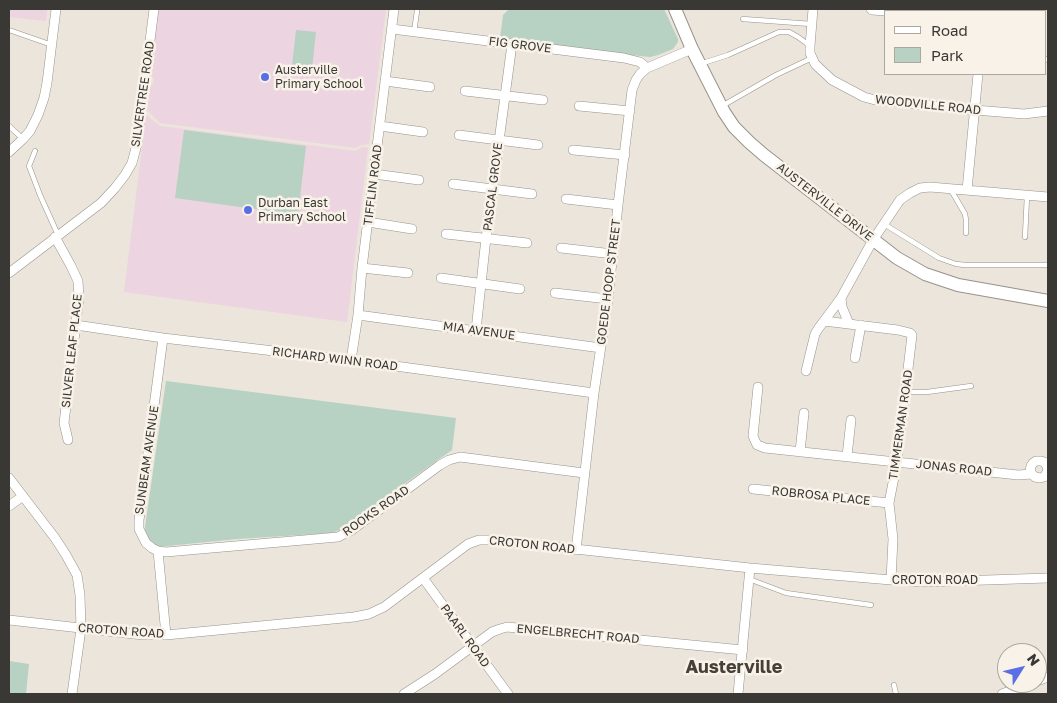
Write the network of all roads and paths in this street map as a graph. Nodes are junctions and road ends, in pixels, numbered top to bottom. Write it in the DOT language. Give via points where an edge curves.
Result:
graph roads {
  1 [pos="56,9"];
  2 [pos="154,9"];
  3 [pos="394,9"];
  4 [pos="675,9"];
  5 [pos="813,9"];
  6 [pos="871,9"];
  7 [pos="417,11"];
  8 [pos="884,11"];
  9 [pos="743,19"];
  10 [pos="812,24"];
  11 [pos="392,29"];
  12 [pos="9,30"];
  13 [pos="414,32"];
  14 [pos="512,44"];
  15 [pos="52,45"];
  16 [pos="810,46"];
  17 [pos="692,49"];
  18 [pos="812,58"];
  19 [pos="699,65"];
  20 [pos="647,68"];
  21 [pos="978,75"];
  22 [pos="385,81"];
  23 [pos="430,87"];
  24 [pos="465,90"];
  25 [pos="505,95"];
  26 [pos="543,100"];
  27 [pos="579,106"];
  28 [pos="721,107"];
  29 [pos="975,110"];
  30 [pos="630,111"];
  31 [pos="1048,112"];
  32 [pos="9,126"];
  33 [pos="380,126"];
  34 [pos="423,132"];
  35 [pos="459,135"];
  36 [pos="23,139"];
  37 [pos="499,140"];
  38 [pos="538,145"];
  39 [pos="573,150"];
  40 [pos="35,151"];
  41 [pos="9,152"];
  42 [pos="625,155"];
  43 [pos="374,174"];
  44 [pos="419,180"];
  45 [pos="453,184"];
  46 [pos="493,188"];
  47 [pos="950,188"];
  48 [pos="967,190"];
  49 [pos="532,194"];
  50 [pos="1027,196"];
  51 [pos="1048,197"];
  52 [pos="566,199"];
  53 [pos="618,205"];
  54 [pos="368,222"];
  55 [pos="884,224"];
  56 [pos="412,229"];
  57 [pos="966,233"];
  58 [pos="446,234"];
  59 [pos="57,236"];
  60 [pos="1025,237"];
  61 [pos="486,238"];
  62 [pos="873,240"];
  63 [pos="526,243"];
  64 [pos="561,248"];
  65 [pos="613,254"];
  66 [pos="1048,265"];
  67 [pos="362,268"];
  68 [pos="9,273"];
  69 [pos="408,273"];
  70 [pos="441,278"];
  71 [pos="482,284"];
  72 [pos="520,289"];
  73 [pos="555,293"];
  74 [pos="841,298"];
  75 [pos="608,299"];
  76 [pos="1048,301"];
  77 [pos="358,315"];
  78 [pos="824,322"];
  79 [pos="849,324"];
  80 [pos="861,325"];
  81 [pos="76,326"];
  82 [pos="476,330"];
  83 [pos="163,338"];
  84 [pos="600,348"];
  85 [pos="855,358"];
  86 [pos="351,360"];
  87 [pos="806,371"];
  88 [pos="971,386"];
  89 [pos="758,387"];
  90 [pos="906,392"];
  91 [pos="594,393"];
  92 [pos="804,413"];
  93 [pos="851,420"];
  94 [pos="68,440"];
  95 [pos="800,452"];
  96 [pos="847,456"];
  97 [pos="897,462"];
  98 [pos="584,473"];
  99 [pos="1032,474"];
  100 [pos="9,478"];
  101 [pos="753,489"];
  102 [pos="23,496"];
  103 [pos="889,503"];
  104 [pos="9,506"];
  105 [pos="576,550"];
  106 [pos="158,552"];
  107 [pos="750,568"];
  108 [pos="423,578"];
  109 [pos="1048,578"];
  110 [pos="749,579"];
  111 [pos="891,580"];
  112 [pos="871,605"];
  113 [pos="9,620"];
  114 [pos="81,629"];
  115 [pos="166,635"];
  116 [pos="472,646"];
  117 [pos="743,650"];
  118 [pos="894,685"];
  119 [pos="72,694"];
  120 [pos="404,694"];
  121 [pos="508,694"];
  122 [pos="738,694"];
  123 [pos="896,694"];
  1 -- 15 [label="street"];
  2 -- 59 [label="street, SILVERTREE ROAD" via="132,163 115,188"];
  3 -- 11 [label="street, TIFFLIN ROAD"];
  4 -- 17 [label="street, AUSTERVILLE DRIVE"];
  5 -- 10 [label="street"];
  6 -- 8 [label="street"];
  7 -- 13 [label="lane"];
  9 -- 10 [label="lane"];
  10 -- 16 [label="street"];
  11 -- 13 [label="street, FIG GROVE"];
  11 -- 22 [label="street, TIFFLIN ROAD"];
  12 -- 15 [label="lane"];
  13 -- 14 [label="street, FIG GROVE"];
  14 -- 20 [label="street, FIG GROVE" via="624,58 640,62"];
  14 -- 25 [label="street, PASCAL GROVE"];
  15 -- 36 [label="street" via="44,98 30,131"];
  16 -- 18 [label="street"];
  16 -- 19 [label="lane" via="789,32 779,32"];
  17 -- 19 [label="street, AUSTERVILLE DRIVE"];
  17 -- 20 [label="street"];
  18 -- 28 [label="lane"];
  18 -- 29 [label="street, WOODVILLE ROAD" via="832,80 864,97"];
  19 -- 28 [label="street, AUSTERVILLE DRIVE"];
  20 -- 30 [label="street, GOEDE HOOP STREET" via="632,90"];
  21 -- 29 [label="street"];
  22 -- 23 [label="street"];
  22 -- 33 [label="street, TIFFLIN ROAD"];
  24 -- 25 [label="street"];
  25 -- 26 [label="street"];
  25 -- 37 [label="street, PASCAL GROVE"];
  27 -- 30 [label="street"];
  28 -- 62 [label="street, AUSTERVILLE DRIVE" via="749,142"];
  29 -- 31 [label="street, WOODVILLE ROAD" via="1024,114"];
  29 -- 48 [label="street"];
  30 -- 42 [label="street, GOEDE HOOP STREET"];
  32 -- 36 [label="lane"];
  33 -- 34 [label="street"];
  33 -- 43 [label="street, TIFFLIN ROAD"];
  35 -- 37 [label="street"];
  36 -- 41 [label="street"];
  37 -- 38 [label="street"];
  37 -- 46 [label="street, PASCAL GROVE"];
  39 -- 42 [label="street"];
  40 -- 59 [label="lane" via="29,166"];
  42 -- 53 [label="street, GOEDE HOOP STREET"];
  43 -- 44 [label="street"];
  43 -- 54 [label="street, TIFFLIN ROAD"];
  45 -- 46 [label="street"];
  46 -- 49 [label="street"];
  46 -- 61 [label="street, PASCAL GROVE"];
  47 -- 48 [label="street"];
  47 -- 55 [label="street" via="920,188 910,193 900,200"];
  47 -- 57 [label="lane" via="965,214"];
  48 -- 50 [label="street"];
  50 -- 51 [label="street"];
  50 -- 60 [label="lane"];
  52 -- 53 [label="street"];
  53 -- 65 [label="street, GOEDE HOOP STREET"];
  54 -- 56 [label="street"];
  54 -- 67 [label="street, TIFFLIN ROAD"];
  55 -- 62 [label="street"];
  55 -- 66 [label="lane" via="939,258 956,264"];
  58 -- 61 [label="street"];
  59 -- 68 [label="street, SILVERTREE ROAD"];
  59 -- 81 [label="street, SILVER LEAF PLACE" via="78,281"];
  61 -- 63 [label="street"];
  61 -- 71 [label="street, PASCAL GROVE"];
  62 -- 74 [label="street"];
  62 -- 76 [label="street, AUSTERVILLE DRIVE" via="911,266 940,280"];
  64 -- 65 [label="street"];
  65 -- 75 [label="street, GOEDE HOOP STREET"];
  67 -- 69 [label="street"];
  67 -- 77 [label="street, TIFFLIN ROAD"];
  70 -- 71 [label="street"];
  71 -- 72 [label="street"];
  71 -- 82 [label="street, PASCAL GROVE"];
  73 -- 75 [label="street"];
  74 -- 78 [label="street"];
  74 -- 79 [label="street"];
  75 -- 84 [label="street, GOEDE HOOP STREET"];
  77 -- 82 [label="street, MIA AVENUE"];
  77 -- 86 [label="street, TIFFLIN ROAD"];
  78 -- 79 [label="street, TIMMERMAN ROAD"];
  78 -- 87 [label="street" via="816,334"];
  79 -- 80 [label="street, TIMMERMAN ROAD"];
  80 -- 85 [label="street"];
  80 -- 90 [label="street, TIMMERMAN ROAD" via="906,331 912,335"];
  81 -- 83 [label="street, RICHARD WINN ROAD"];
  81 -- 94 [label="street, SILVER LEAF PLACE" via="64,423"];
  82 -- 84 [label="street, MIA AVENUE"];
  83 -- 86 [label="street, RICHARD WINN ROAD"];
  83 -- 106 [label="street, SUNBEAM AVENUE" via="139,520 146,543"];
  84 -- 91 [label="street, GOEDE HOOP STREET"];
  86 -- 91 [label="street, RICHARD WINN ROAD"];
  88 -- 90 [label="lane"];
  89 -- 95 [label="street, JONAS ROAD" via="754,436 757,444"];
  90 -- 97 [label="street, TIMMERMAN ROAD"];
  91 -- 98 [label="street, GOEDE HOOP STREET"];
  92 -- 95 [label="street"];
  93 -- 96 [label="street"];
  95 -- 96 [label="street, JONAS ROAD"];
  96 -- 97 [label="street, JONAS ROAD"];
  97 -- 99 [label="street, JONAS ROAD"];
  97 -- 103 [label="street, TIMMERMAN ROAD"];
  98 -- 105 [label="street, GOEDE HOOP STREET"];
  98 -- 106 [label="street, ROOKS ROAD" via="471,458 449,460 338,537"];
  100 -- 102 [label="street"];
  101 -- 103 [label="street, ROBROSA PLACE"];
  102 -- 104 [label="street"];
  102 -- 114 [label="street" via="56,538 76,575"];
  103 -- 111 [label="street, TIMMERMAN ROAD" via="893,539"];
  105 -- 107 [label="street, CROTON ROAD"];
  105 -- 108 [label="street, CROTON ROAD" via="479,540 468,544"];
  106 -- 115 [label="street"];
  107 -- 110 [label="street"];
  107 -- 111 [label="street, CROTON ROAD"];
  108 -- 115 [label="street, CROTON ROAD" via="369,614"];
  108 -- 116 [label="street, PAARL ROAD"];
  109 -- 111 [label="street, CROTON ROAD" via="932,582"];
  110 -- 112 [label="lane" via="786,593"];
  110 -- 117 [label="street"];
  113 -- 114 [label="street, CROTON ROAD"];
  114 -- 115 [label="street, CROTON ROAD"];
  114 -- 119 [label="street"];
  116 -- 117 [label="street, ENGELBRECHT ROAD" via="492,632 507,627"];
  116 -- 120 [label="street, ENGELBRECHT ROAD"];
  116 -- 121 [label="street, PAARL ROAD"];
  117 -- 122 [label="street"];
  118 -- 123 [label="lane"];
}
